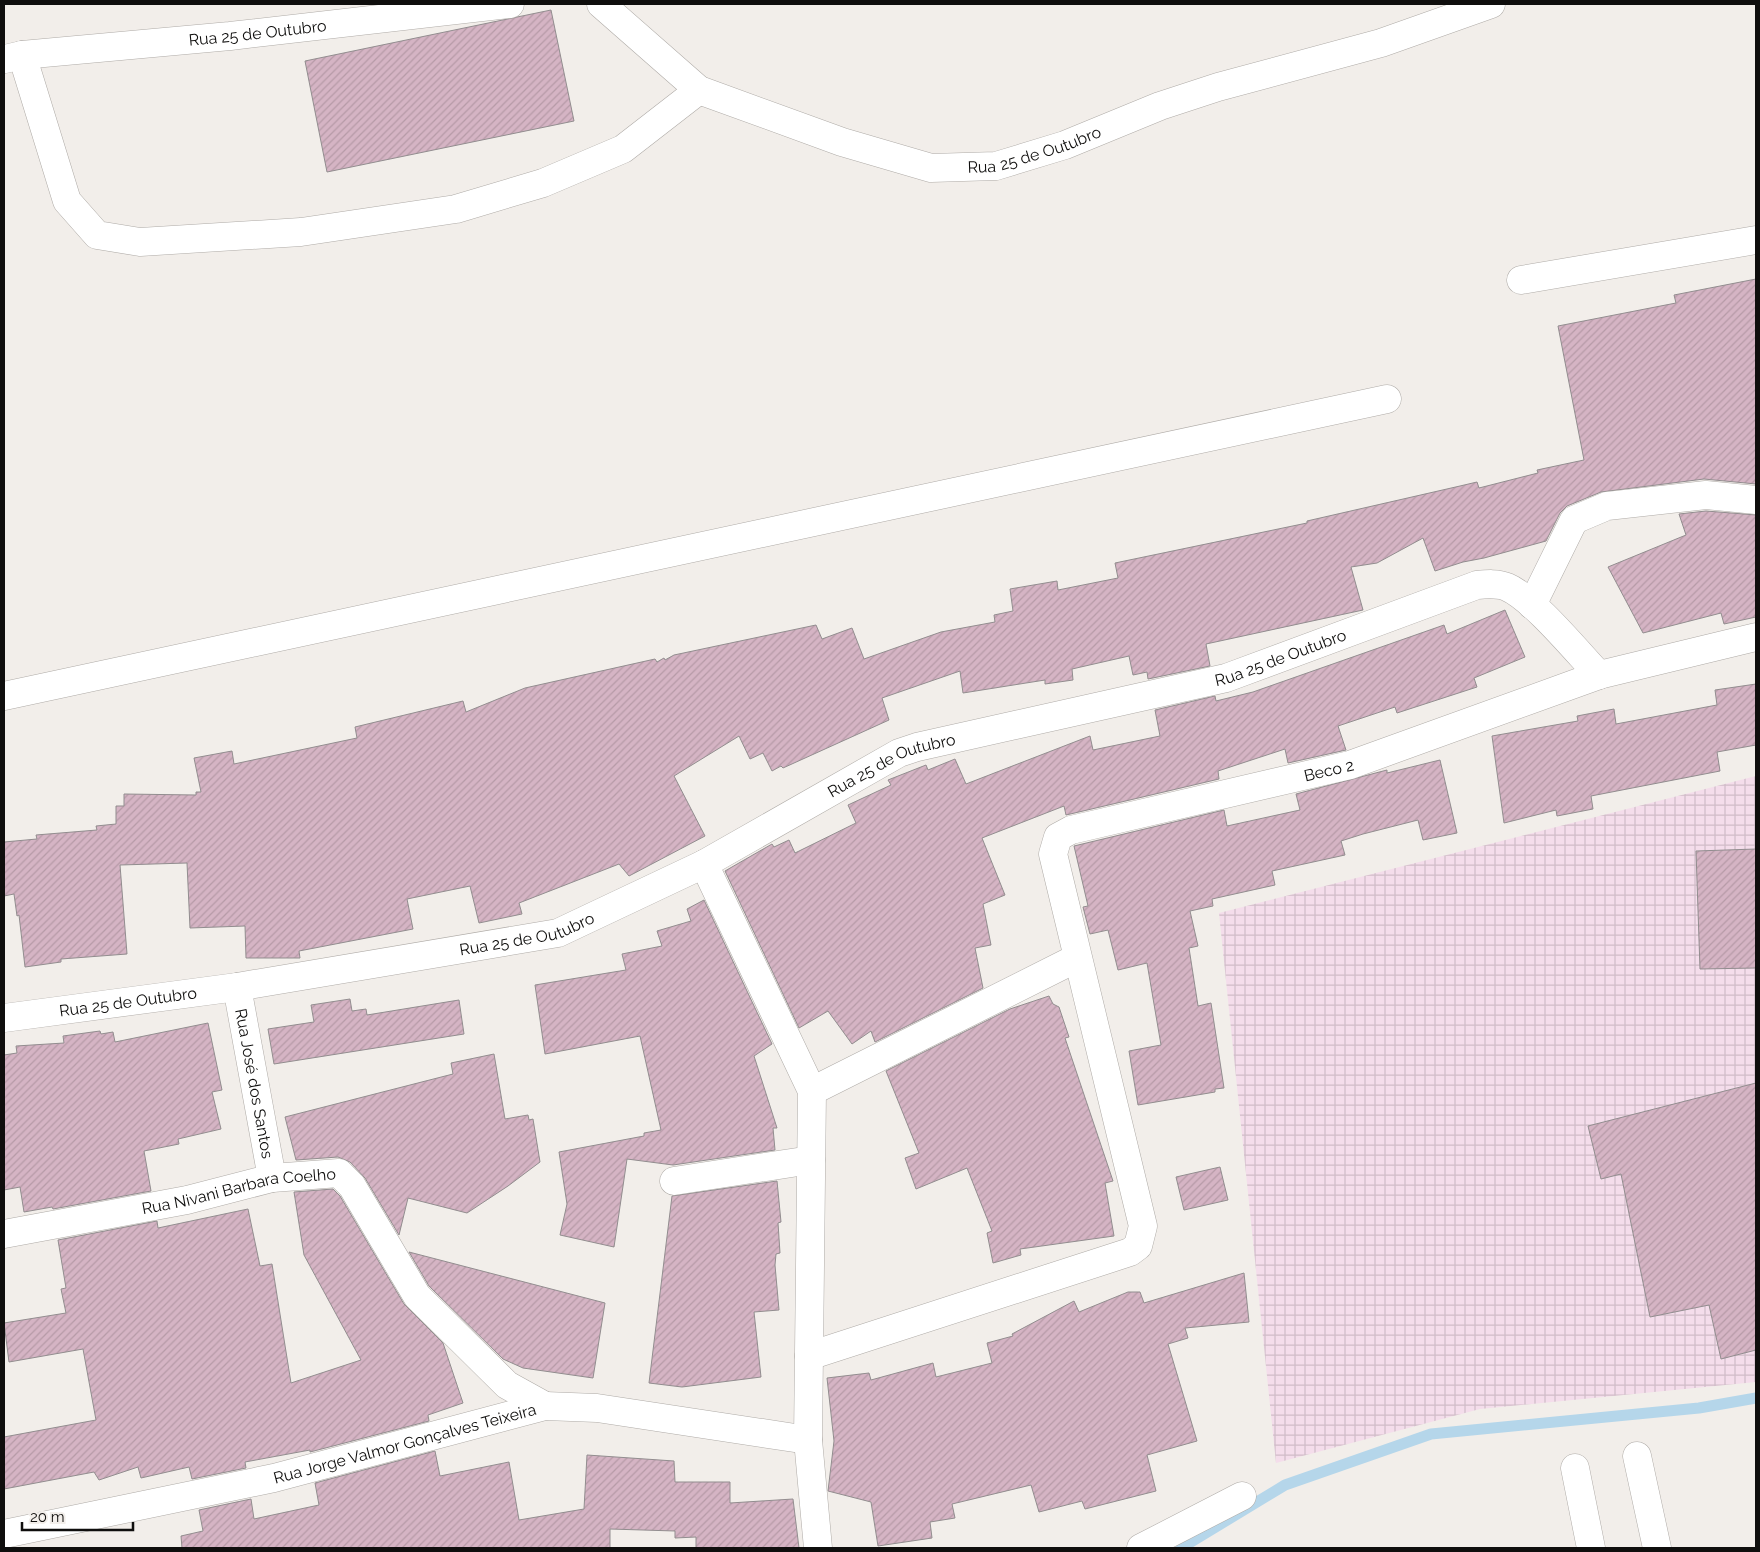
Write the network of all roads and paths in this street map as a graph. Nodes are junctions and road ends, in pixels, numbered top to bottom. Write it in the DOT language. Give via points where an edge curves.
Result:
graph roads {
  1 [pos="510,4"];
  2 [pos="601,4"];
  3 [pos="1491,4"];
  4 [pos="13,57"];
  5 [pos="699,90"];
  6 [pos="1756,240"];
  7 [pos="1521,280"];
  8 [pos="1387,399"];
  9 [pos="1756,500"];
  10 [pos="1532,605"];
  11 [pos="1756,637"];
  12 [pos="1599,675"];
  13 [pos="4,696"];
  14 [pos="704,864"];
  15 [pos="1077,958"];
  16 [pos="237,987"];
  17 [pos="4,1018"];
  18 [pos="812,1091"];
  19 [pos="811,1160"];
  20 [pos="272,1178"];
  21 [pos="674,1181"];
  22 [pos="4,1234"];
  23 [pos="809,1356"];
  24 [pos="545,1406"];
  25 [pos="808,1440"];
  26 [pos="1637,1456"];
  27 [pos="1575,1468"];
  28 [pos="1242,1496"];
  29 [pos="4,1534"];
  30 [pos="818,1548"];
  31 [pos="1141,1548"];
  32 [pos="1591,1548"];
  33 [pos="1657,1548"];
  1 -- 4 [label="street, Rua 25 de Outubro"];
  2 -- 5 [label="street, Rua 25 de Outubro"];
  3 -- 5 [label="street, Rua 25 de Outubro" via="1380,43 1218,87 1160,106 1065,145 996,166 931,168 842,142"];
  4 -- 5 [label="street" via="67,201 97,235 140,242 301,232 456,208 543,183 622,149"];
  6 -- 7 [label="street"];
  8 -- 13 [label="street"];
  9 -- 10 [label="street" via="1706,495 1607,506 1574,520"];
  10 -- 12 [label="street, Rua 25 de Outubro"];
  10 -- 14 [label="street, Rua 25 de Outubro" via="1506,586 1477,585 1226,678 916,747 899,753"];
  11 -- 12 [label="street"];
  12 -- 15 [label="street, Beco 2" via="1350,765 1071,830 1058,837 1053,854"];
  14 -- 16 [label="street, Rua 25 de Outubro" via="558,934"];
  14 -- 18 [label="street"];
  15 -- 18 [label="street"];
  15 -- 23 [label="street" via="1143,1226 1138,1246 1130,1252"];
  16 -- 17 [label="street, Rua 25 de Outubro"];
  16 -- 20 [label="street, Rua José dos Santos"];
  18 -- 19 [label="street"];
  19 -- 21 [label="street"];
  19 -- 23 [label="street"];
  20 -- 22 [label="street, Rua Nivani Barbara Coelho" via="187,1200"];
  20 -- 24 [label="street, Rua Nivani Barbara Coelho" via="331,1172 345,1178 417,1296 507,1385"];
  23 -- 25 [label="street"];
  24 -- 25 [label="street, Rua Jorge Valmor Gonçalves Teixeira" via="597,1408"];
  24 -- 29 [label="street, Rua Jorge Valmor Gonçalves Teixeira" via="274,1478"];
  25 -- 30 [label="street"];
  26 -- 33 [label="street"];
  27 -- 32 [label="street"];
  28 -- 31 [label="street"];
}
